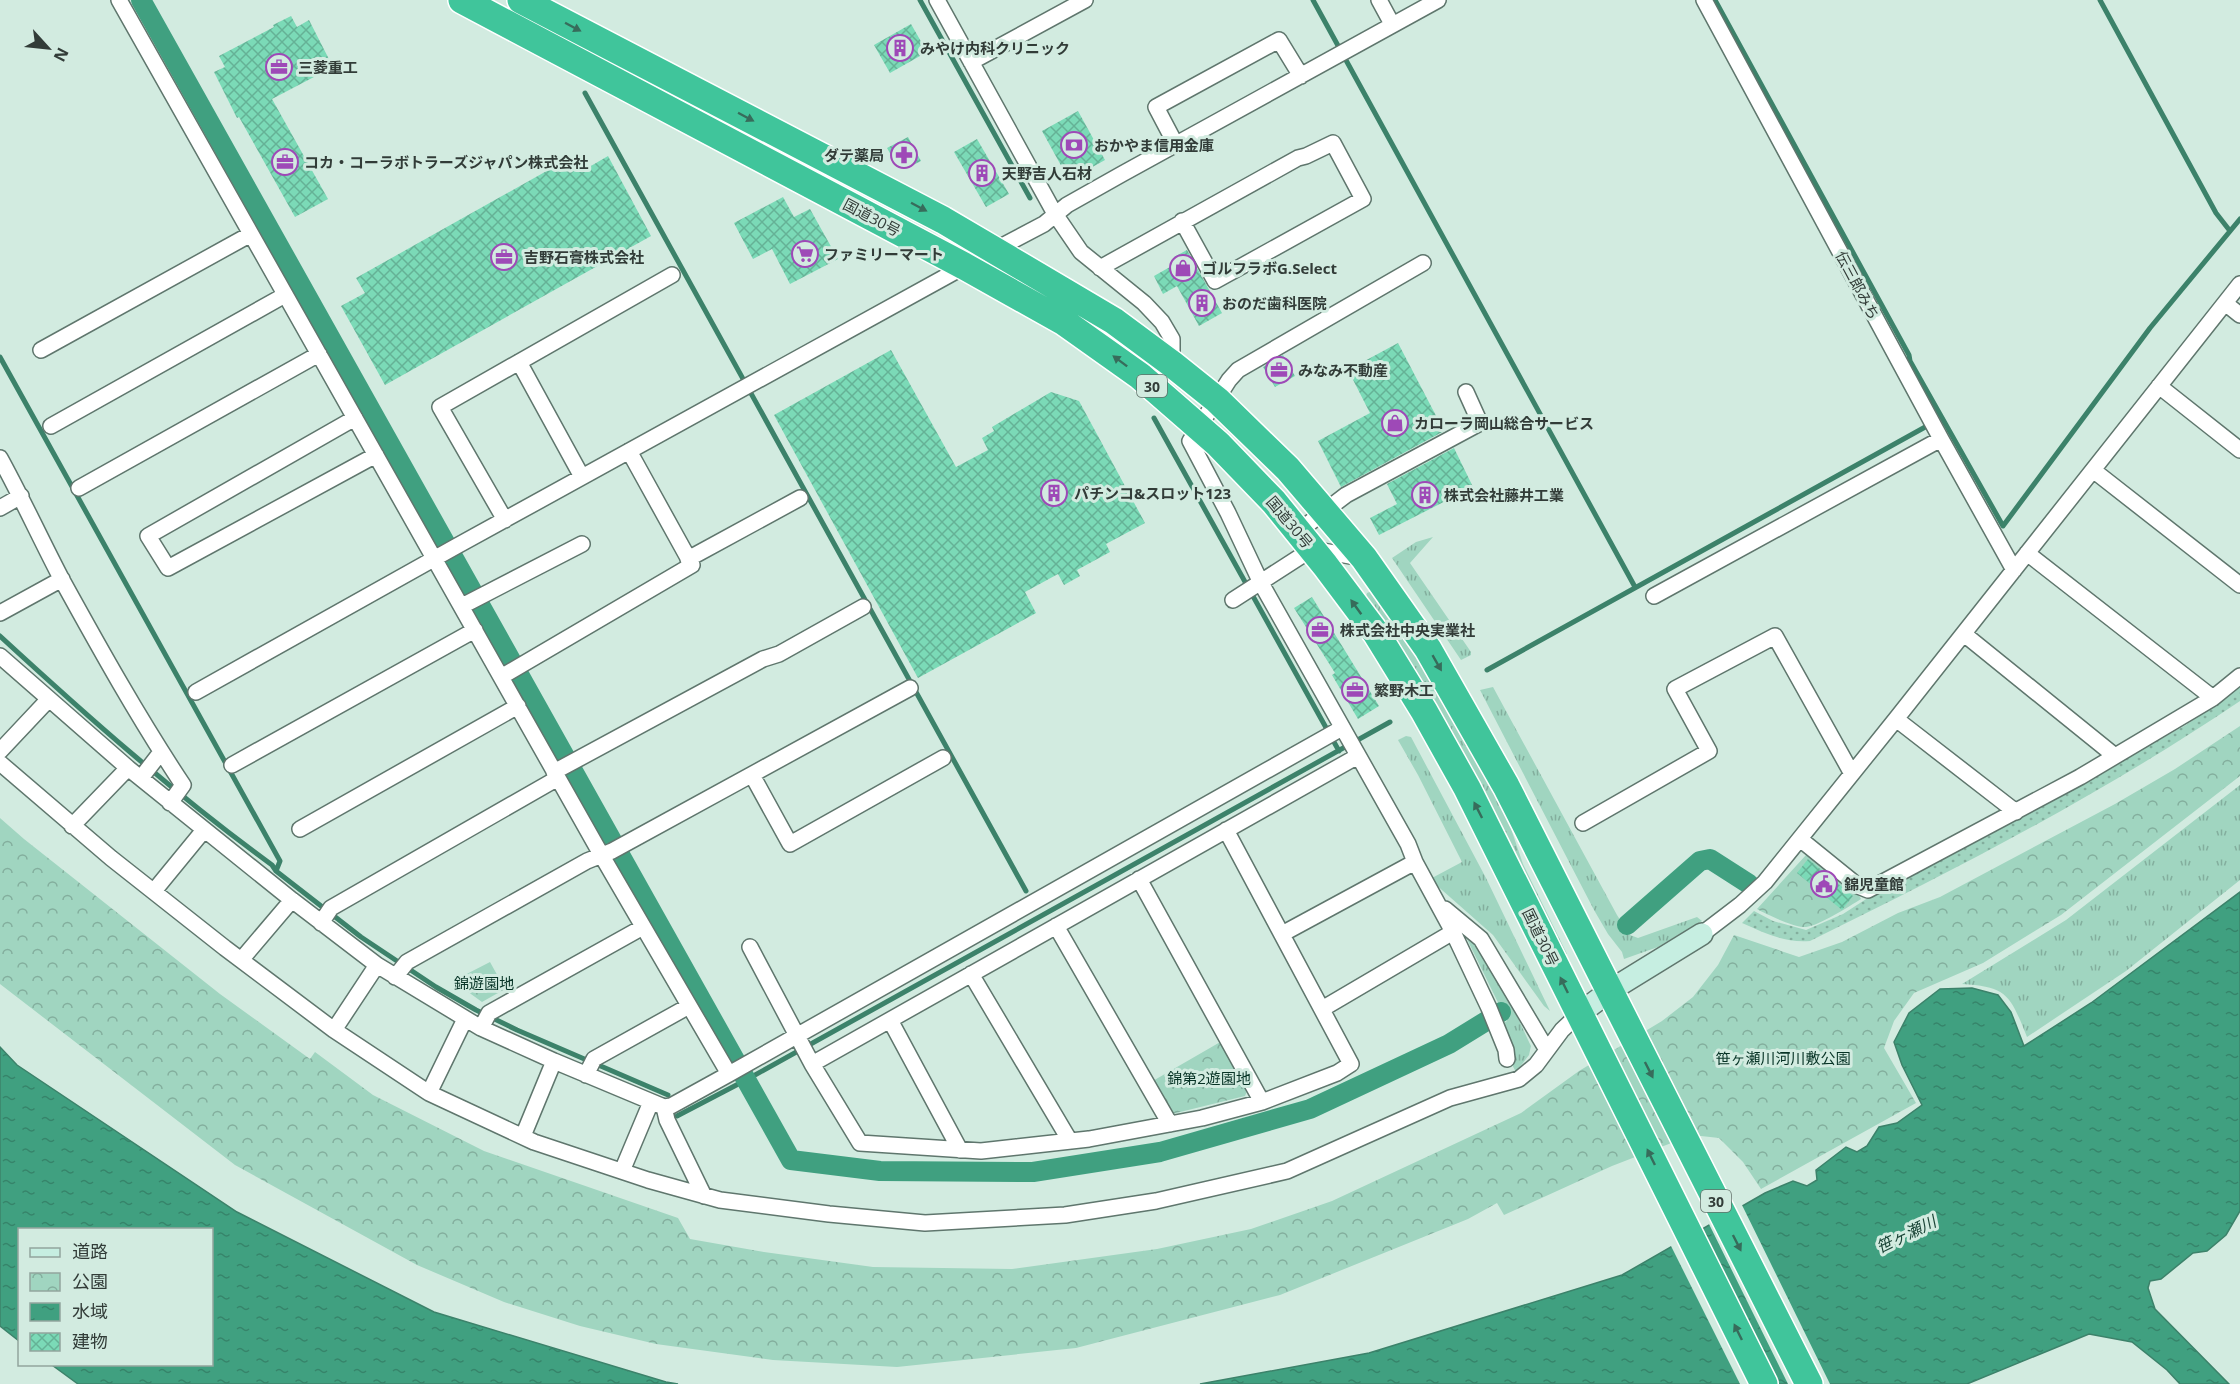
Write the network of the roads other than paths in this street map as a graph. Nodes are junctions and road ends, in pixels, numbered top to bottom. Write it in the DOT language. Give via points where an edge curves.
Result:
graph roads {
  1 [pos="119,0"];
  2 [pos="462,0"];
  3 [pos="521,0"];
  4 [pos="937,0"];
  5 [pos="1085,0"];
  6 [pos="1379,0"];
  7 [pos="1437,0"];
  8 [pos="1704,0"];
  9 [pos="1392,24"];
  10 [pos="971,62"];
  11 [pos="1301,76"];
  12 [pos="1176,145"];
  13 [pos="1055,214"];
  14 [pos="1182,221"];
  15 [pos="251,234"];
  16 [pos="995,249"];
  17 [pos="1423,263"];
  18 [pos="964,266"];
  19 [pos="1100,268"];
  20 [pos="672,275"];
  21 [pos="2240,284"];
  22 [pos="285,295"];
  23 [pos="2225,303"];
  24 [pos="2240,315"];
  25 [pos="41,350"];
  26 [pos="319,354"];
  27 [pos="519,362"];
  28 [pos="1172,364"];
  29 [pos="2159,386"];
  30 [pos="1466,392"];
  31 [pos="1206,406"];
  32 [pos="355,418"];
  33 [pos="51,426"];
  34 [pos="1941,439"];
  35 [pos="2240,450"];
  36 [pos="629,451"];
  37 [pos="376,455"];
  38 [pos="0,458"];
  39 [pos="2093,470"];
  40 [pos="582,477"];
  41 [pos="80,488"];
  42 [pos="21,496"];
  43 [pos="800,498"];
  44 [pos="0,508"];
  45 [pos="505,520"];
  46 [pos="1312,528"];
  47 [pos="582,544"];
  48 [pos="445,553"];
  49 [pos="2027,553"];
  50 [pos="1364,558"];
  51 [pos="688,559"];
  52 [pos="2014,570"];
  53 [pos="62,579"];
  54 [pos="1258,584"];
  55 [pos="2240,585"];
  56 [pos="1654,596"];
  57 [pos="1237,597"];
  58 [pos="472,601"];
  59 [pos="863,607"];
  60 [pos="0,613"];
  61 [pos="474,630"];
  62 [pos="1964,634"];
  63 [pos="0,656"];
  64 [pos="510,671"];
  65 [pos="2240,676"];
  66 [pos="910,688"];
  67 [pos="196,692"];
  68 [pos="2212,698"];
  69 [pos="49,699"];
  70 [pos="518,706"];
  71 [pos="1896,719"];
  72 [pos="1344,740"];
  73 [pos="0,751"];
  74 [pos="2115,756"];
  75 [pos="943,758"];
  76 [pos="0,763"];
  77 [pos="232,765"];
  78 [pos="150,766"];
  79 [pos="128,768"];
  80 [pos="562,770"];
  81 [pos="1851,772"];
  82 [pos="752,776"];
  83 [pos="176,795"];
  84 [pos="2016,812"];
  85 [pos="1583,823"];
  86 [pos="72,826"];
  87 [pos="300,829"];
  88 [pos="204,830"];
  89 [pos="1226,830"];
  90 [pos="1800,839"];
  91 [pos="612,851"];
  92 [pos="1415,862"];
  93 [pos="1139,879"];
  94 [pos="154,891"];
  95 [pos="292,900"];
  96 [pos="1438,904"];
  97 [pos="326,916"];
  98 [pos="1056,926"];
  99 [pos="643,927"];
  100 [pos="1453,932"];
  101 [pos="1282,934"];
  102 [pos="1702,934"];
  103 [pos="750,947"];
  104 [pos="241,960"];
  105 [pos="376,965"];
  106 [pos="401,970"];
  107 [pos="972,974"];
  108 [pos="1611,990"];
  109 [pos="689,1006"];
  110 [pos="1322,1009"];
  111 [pos="465,1019"];
  112 [pos="485,1020"];
  113 [pos="890,1020"];
  114 [pos="1585,1025"];
  115 [pos="334,1030"];
  116 [pos="803,1049"];
  117 [pos="1547,1050"];
  118 [pos="1507,1059"];
  119 [pos="554,1061"];
  120 [pos="590,1067"];
  121 [pos="731,1073"];
  122 [pos="429,1093"];
  123 [pos="1262,1102"];
  124 [pos="658,1104"];
  125 [pos="1170,1124"];
  126 [pos="523,1136"];
  127 [pos="1070,1141"];
  128 [pos="960,1150"];
  129 [pos="622,1171"];
  130 [pos="704,1196"];
  131 [pos="1764,1384"];
  132 [pos="1809,1384"];
  1 -- 15 [label="street"];
  2 -- 18 [label="highway, 国道30号 / 30"];
  3 -- 16 [label="highway, 国道30号 / 30, one-way"];
  4 -- 10 [label="street"];
  5 -- 10 [label="street"];
  6 -- 9 [label="street"];
  7 -- 9 [label="street"];
  8 -- 34 [label="street, 伝三郎みち"];
  9 -- 11 [label="street"];
  10 -- 13 [label="street"];
  11 -- 12 [label="street"];
  11 -- 12 [label="street" via="1279,40 1156,107"];
  12 -- 13 [label="street"];
  13 -- 16 [label="street"];
  13 -- 19 [label="street" via="1081,252"];
  14 -- 14 [label="street" via="1333,143 1363,199 1215,280"];
  14 -- 19 [label="street"];
  15 -- 22 [label="street"];
  15 -- 25 [label="street"];
  16 -- 18 [label="street"];
  16 -- 28 [label="highway, 国道30号 / 30" via="1114,321"];
  17 -- 31 [label="street" via="1238,370"];
  31 -- 18 [label="highway, 国道30号 / 30, one-way" via="1140,376 1064,322"];
  18 -- 36 [label="street"];
  19 -- 28 [label="street" via="1162,322 1172,339"];
  20 -- 27 [label="street"];
  21 -- 23 [label="street"];
  22 -- 26 [label="street"];
  22 -- 33 [label="street"];
  23 -- 24 [label="street"];
  23 -- 29 [label="street"];
  26 -- 32 [label="street"];
  26 -- 41 [label="street"];
  27 -- 40 [label="street"];
  27 -- 45 [label="street" via="440,407"];
  28 -- 31 [label="highway, 国道30号 / 30"];
  29 -- 35 [label="street"];
  29 -- 39 [label="street"];
  30 -- 46 [label="street" via="1480,423 1346,495"];
  31 -- 46 [label="highway, 国道30号 / 30" via="1274,502"];
  31 -- 54 [label="street" via="1190,441 1228,513"];
  32 -- 37 [label="street"];
  32 -- 37 [label="street" via="148,536 168,568"];
  34 -- 52 [label="street, 伝三郎みち"];
  34 -- 56 [label="street"];
  36 -- 40 [label="street"];
  36 -- 51 [label="street"];
  37 -- 48 [label="street"];
  38 -- 42 [label="street"];
  39 -- 49 [label="street"];
  39 -- 55 [label="street"];
  40 -- 45 [label="street"];
  42 -- 44 [label="street"];
  42 -- 53 [label="street"];
  43 -- 51 [label="street"];
  45 -- 48 [label="street"];
  46 -- 50 [label="highway, 国道30号 / 30"];
  46 -- 50 [label="street"];
  46 -- 54 [label="street"];
  114 -- 46 [label="highway, 国道30号 / 30, one-way" via="1467,788"];
  47 -- 58 [label="street"];
  48 -- 58 [label="street"];
  48 -- 67 [label="street"];
  49 -- 52 [label="street"];
  49 -- 68 [label="street"];
  50 -- 108 [label="highway, 国道30号 / 30, one-way" via="1428,649 1456,697"];
  51 -- 64 [label="street" via="692,564"];
  52 -- 62 [label="street"];
  53 -- 60 [label="street"];
  53 -- 78 [label="street"];
  54 -- 57 [label="street"];
  54 -- 72 [label="street"];
  58 -- 61 [label="street"];
  59 -- 80 [label="street"];
  61 -- 64 [label="street"];
  61 -- 77 [label="street"];
  62 -- 71 [label="street"];
  62 -- 74 [label="street"];
  63 -- 69 [label="street"];
  64 -- 70 [label="street"];
  65 -- 68 [label="street"];
  66 -- 82 [label="street"];
  68 -- 74 [label="street"];
  69 -- 73 [label="street"];
  69 -- 79 [label="street"];
  70 -- 80 [label="street"];
  70 -- 87 [label="street"];
  71 -- 81 [label="street"];
  71 -- 84 [label="street"];
  72 -- 89 [label="street"];
  72 -- 92 [label="street" via="1408,844"];
  72 -- 116 [label="street"];
  74 -- 84 [label="street"];
  75 -- 82 [label="street" via="790,844"];
  76 -- 86 [label="street"];
  78 -- 79 [label="street"];
  78 -- 83 [label="street"];
  78 -- 83 [label="street" via="183,785"];
  79 -- 86 [label="street"];
  80 -- 91 [label="street"];
  80 -- 97 [label="street"];
  81 -- 85 [label="street" via="1774,636 1675,689 1709,751"];
  81 -- 90 [label="street"];
  82 -- 91 [label="street"];
  83 -- 88 [label="street"];
  84 -- 90 [label="street" via="1868,890"];
  86 -- 94 [label="street"];
  88 -- 94 [label="street"];
  88 -- 95 [label="street"];
  89 -- 93 [label="street"];
  89 -- 101 [label="street"];
  90 -- 102 [label="street" via="1765,882"];
  91 -- 99 [label="street"];
  91 -- 106 [label="street" via="587,861"];
  92 -- 96 [label="street"];
  92 -- 101 [label="street"];
  93 -- 98 [label="street"];
  93 -- 123 [label="street"];
  94 -- 104 [label="street"];
  95 -- 97 [label="street"];
  95 -- 104 [label="street"];
  96 -- 100 [label="street"];
  96 -- 117 [label="street" via="1481,939"];
  97 -- 105 [label="street"];
  98 -- 107 [label="street"];
  98 -- 125 [label="street"];
  99 -- 109 [label="street"];
  99 -- 112 [label="street"];
  100 -- 110 [label="street"];
  100 -- 118 [label="street" via="1497,1026"];
  101 -- 110 [label="street"];
  102 -- 108 [label="street"];
  103 -- 116 [label="street"];
  104 -- 115 [label="street"];
  105 -- 106 [label="street"];
  105 -- 115 [label="street"];
  106 -- 111 [label="street"];
  107 -- 113 [label="street"];
  107 -- 127 [label="street"];
  108 -- 114 [label="street"];
  108 -- 132 [label="highway, 国道30号 / 30, one-way"];
  109 -- 120 [label="street"];
  109 -- 121 [label="street"];
  110 -- 123 [label="street" via="1352,1064"];
  111 -- 112 [label="street"];
  111 -- 122 [label="street"];
  112 -- 119 [label="street"];
  113 -- 116 [label="street"];
  113 -- 128 [label="street"];
  114 -- 117 [label="street" via="1562,1030"];
  131 -- 114 [label="highway, 国道30号 / 30, one-way"];
  115 -- 122 [label="street"];
  116 -- 121 [label="street" via="748,1063"];
  116 -- 128 [label="street" via="860,1143"];
  117 -- 130 [label="street" via="1519,1079 1450,1098 1287,1171 1156,1201 1065,1215 921,1223"];
  119 -- 120 [label="street"];
  119 -- 126 [label="street"];
  120 -- 124 [label="street"];
  121 -- 124 [label="street" via="670,1106"];
  122 -- 126 [label="street"];
  123 -- 125 [label="street"];
  124 -- 129 [label="street"];
  124 -- 130 [label="street"];
  125 -- 127 [label="street"];
  126 -- 129 [label="street"];
  127 -- 128 [label="street"];
  129 -- 130 [label="street"];
}
